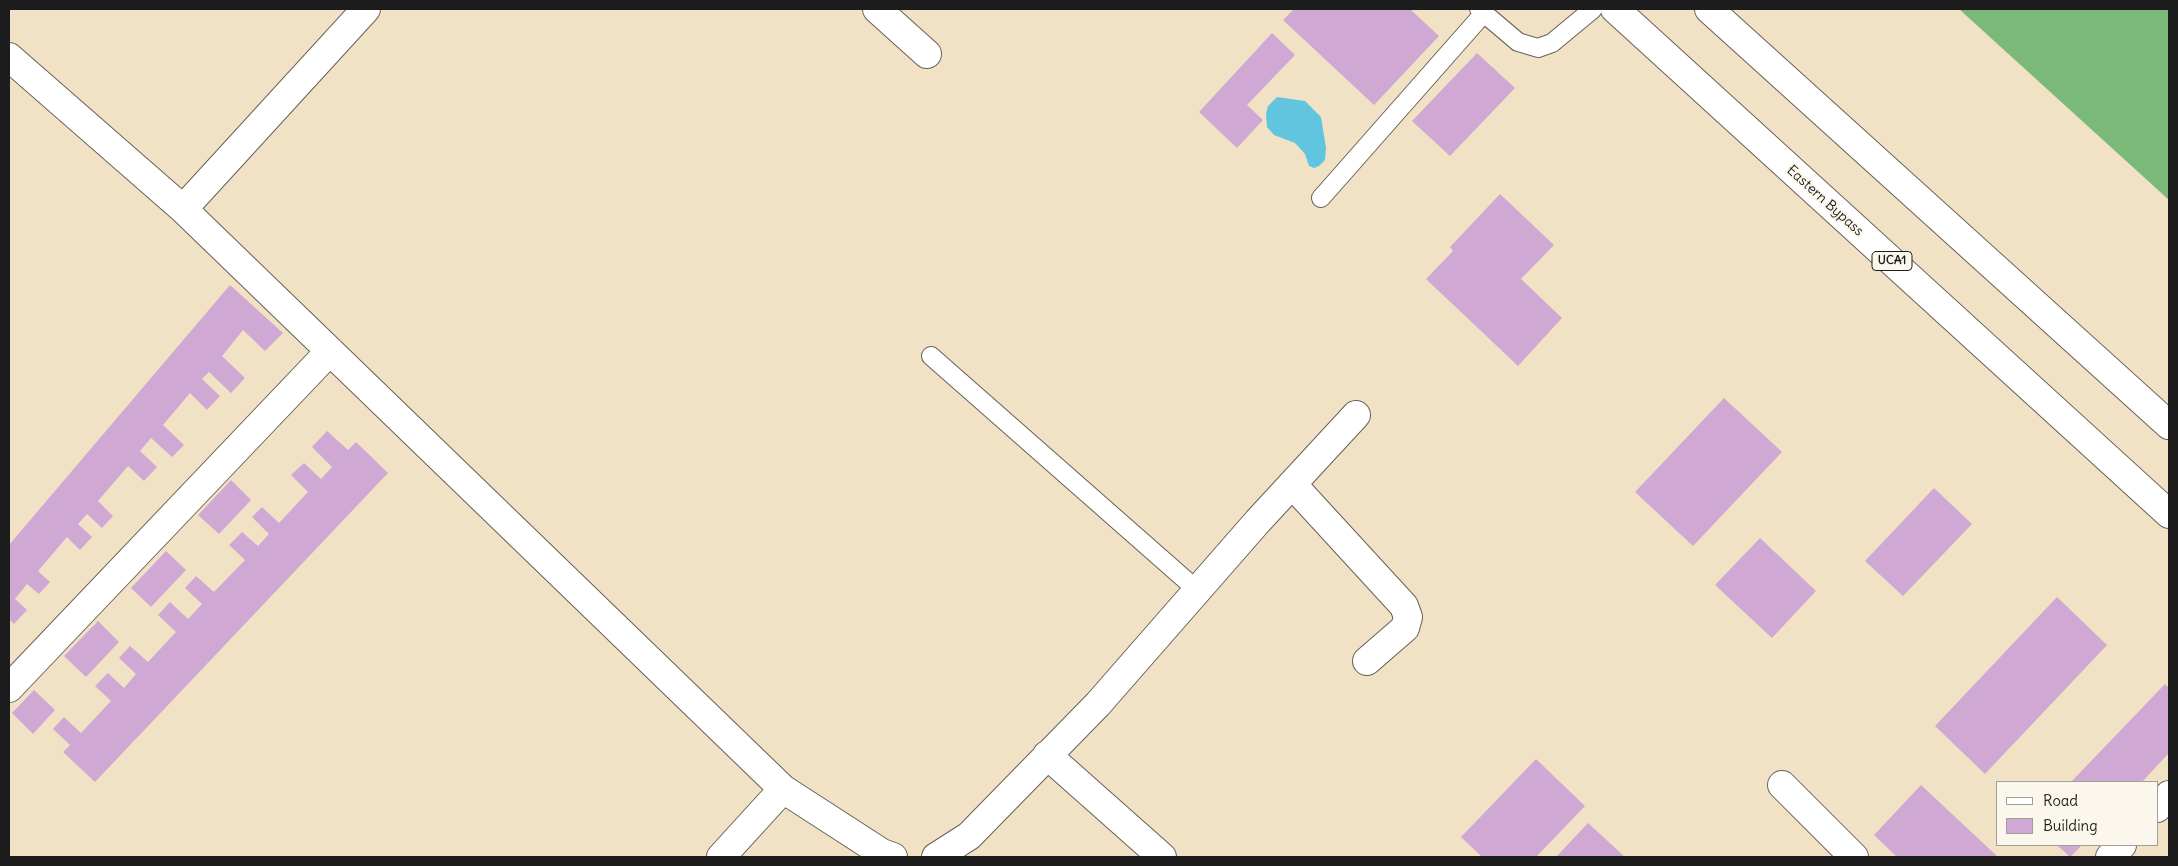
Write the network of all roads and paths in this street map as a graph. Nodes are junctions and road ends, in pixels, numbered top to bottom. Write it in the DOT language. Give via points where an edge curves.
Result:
graph roads {
  1 [pos="366,9"];
  2 [pos="877,9"];
  3 [pos="1593,9"];
  4 [pos="1615,9"];
  5 [pos="1708,9"];
  6 [pos="1482,11"];
  7 [pos="927,54"];
  8 [pos="9,57"];
  9 [pos="1321,198"];
  10 [pos="183,209"];
  11 [pos="330,351"];
  12 [pos="931,356"];
  13 [pos="1356,414"];
  14 [pos="2169,425"];
  15 [pos="1292,484"];
  16 [pos="2169,514"];
  17 [pos="1197,590"];
  18 [pos="1367,661"];
  19 [pos="9,688"];
  20 [pos="1048,755"];
  21 [pos="1782,785"];
  22 [pos="783,789"];
  23 [pos="2169,795"];
  24 [pos="2158,807"];
  25 [pos="2121,846"];
  26 [pos="721,857"];
  27 [pos="893,857"];
  28 [pos="936,857"];
  29 [pos="1162,857"];
  30 [pos="1854,857"];
  31 [pos="2110,857"];
  1 -- 10 [label="street"];
  2 -- 7 [label="street"];
  3 -- 6 [label="lane" via="1552,43 1538,48 1518,42"];
  4 -- 16 [label="street, Eastern Bypass / UCA1"];
  5 -- 14 [label="street"];
  6 -- 9 [label="lane"];
  8 -- 10 [label="street"];
  10 -- 11 [label="street"];
  11 -- 19 [label="street"];
  11 -- 22 [label="street"];
  12 -- 17 [label="lane"];
  13 -- 15 [label="street"];
  15 -- 17 [label="street"];
  15 -- 18 [label="street" via="1404,606 1408,617 1405,628"];
  17 -- 20 [label="street" via="1098,704"];
  20 -- 28 [label="street" via="969,836"];
  20 -- 29 [label="street"];
  21 -- 30 [label="street"];
  22 -- 26 [label="street"];
  22 -- 27 [label="street"];
  23 -- 24 [label="street"];
  25 -- 31 [label="street"];
}
